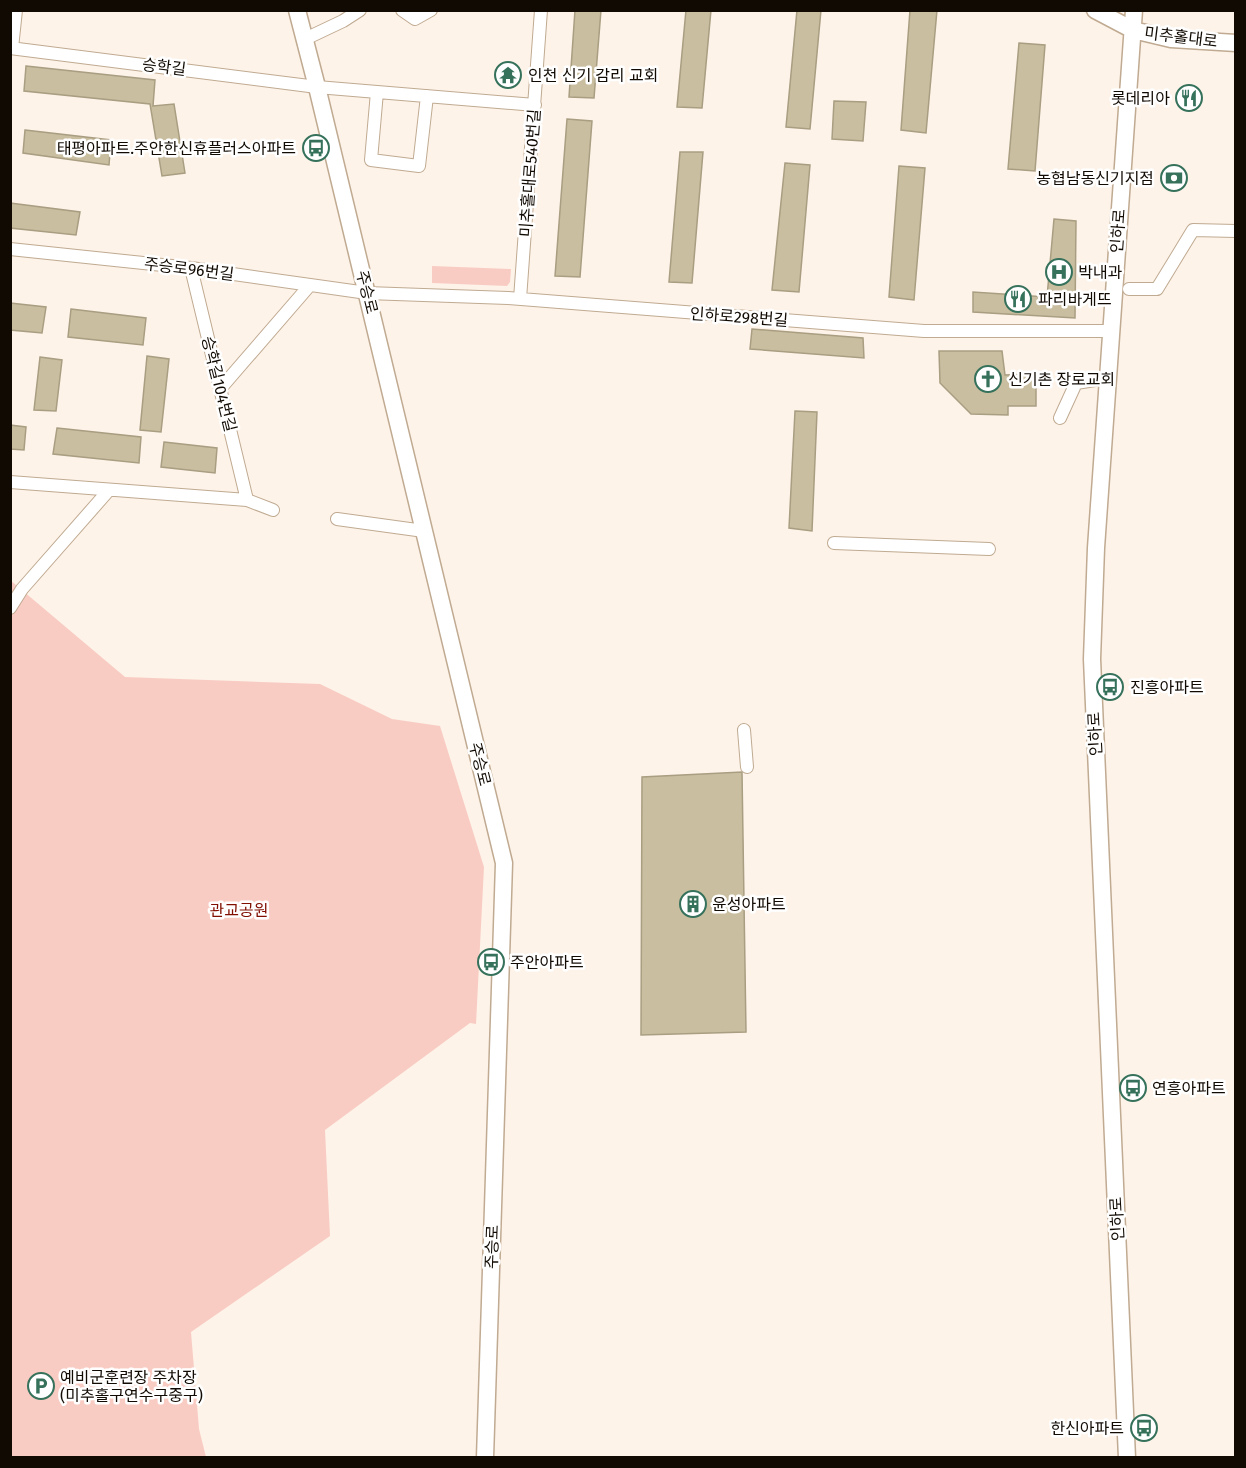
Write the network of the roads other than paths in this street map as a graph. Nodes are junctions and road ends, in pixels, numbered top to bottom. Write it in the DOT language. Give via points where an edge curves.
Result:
graph roads {
  1 [pos="16,10"];
  2 [pos="297,10"];
  3 [pos="360,10"];
  4 [pos="402,10"];
  5 [pos="430,10"];
  6 [pos="541,10"];
  7 [pos="1095,10"];
  8 [pos="1134,10"];
  9 [pos="1133,30"];
  10 [pos="305,39"];
  11 [pos="1236,43"];
  12 [pos="11,48"];
  13 [pos="317,87"];
  14 [pos="377,92"];
  15 [pos="427,96"];
  16 [pos="535,105"];
  17 [pos="1236,231"];
  18 [pos="10,249"];
  19 [pos="191,268"];
  20 [pos="310,285"];
  21 [pos="1129,289"];
  22 [pos="367,293"];
  23 [pos="520,299"];
  24 [pos="1111,332"];
  25 [pos="1108,378"];
  26 [pos="220,389"];
  27 [pos="1060,418"];
  28 [pos="10,482"];
  29 [pos="109,490"];
  30 [pos="247,500"];
  31 [pos="273,510"];
  32 [pos="337,519"];
  33 [pos="424,531"];
  34 [pos="834,543"];
  35 [pos="989,549"];
  36 [pos="10,608"];
  37 [pos="744,730"];
  38 [pos="747,767"];
  39 [pos="485,1458"];
  40 [pos="1127,1458"];
  1 -- 12 [label="street"];
  2 -- 10 [label="main road, 주승로"];
  3 -- 10 [label="street"];
  4 -- 5 [label="street" via="415,19"];
  6 -- 16 [label="street, 미추홀대로540번길"];
  7 -- 9 [label="main road, 미추홀대로"];
  8 -- 9 [label="main road, 인하로"];
  9 -- 11 [label="main road, 미추홀대로" via="1171,39"];
  9 -- 24 [label="main road, 인하로"];
  10 -- 13 [label="main road, 주승로"];
  12 -- 13 [label="street, 승학길"];
  13 -- 14 [label="street"];
  13 -- 22 [label="main road, 주승로"];
  14 -- 15 [label="street"];
  14 -- 15 [label="street" via="371,160 419,166"];
  15 -- 16 [label="street"];
  16 -- 23 [label="street, 미추홀대로540번길"];
  17 -- 21 [label="street" via="1193,230 1158,289"];
  18 -- 19 [label="street, 주승로96번길"];
  19 -- 20 [label="street, 주승로96번길"];
  19 -- 26 [label="street, 승학길104번길"];
  20 -- 22 [label="street, 주승로96번길"];
  20 -- 26 [label="street"];
  22 -- 23 [label="street, 인하로298번길"];
  22 -- 33 [label="main road, 주승로"];
  23 -- 24 [label="street, 인하로298번길" via="924,330"];
  24 -- 25 [label="main road, 인하로"];
  25 -- 27 [label="street" via="1076,383"];
  25 -- 40 [label="main road, 인하로" via="1092,659"];
  26 -- 30 [label="street, 승학길104번길"];
  28 -- 29 [label="street"];
  29 -- 30 [label="street"];
  29 -- 36 [label="street" via="22,589"];
  30 -- 31 [label="street"];
  32 -- 33 [label="street"];
  33 -- 39 [label="main road, 주승로" via="504,863"];
  34 -- 35 [label="street"];
  37 -- 38 [label="street"];
}
